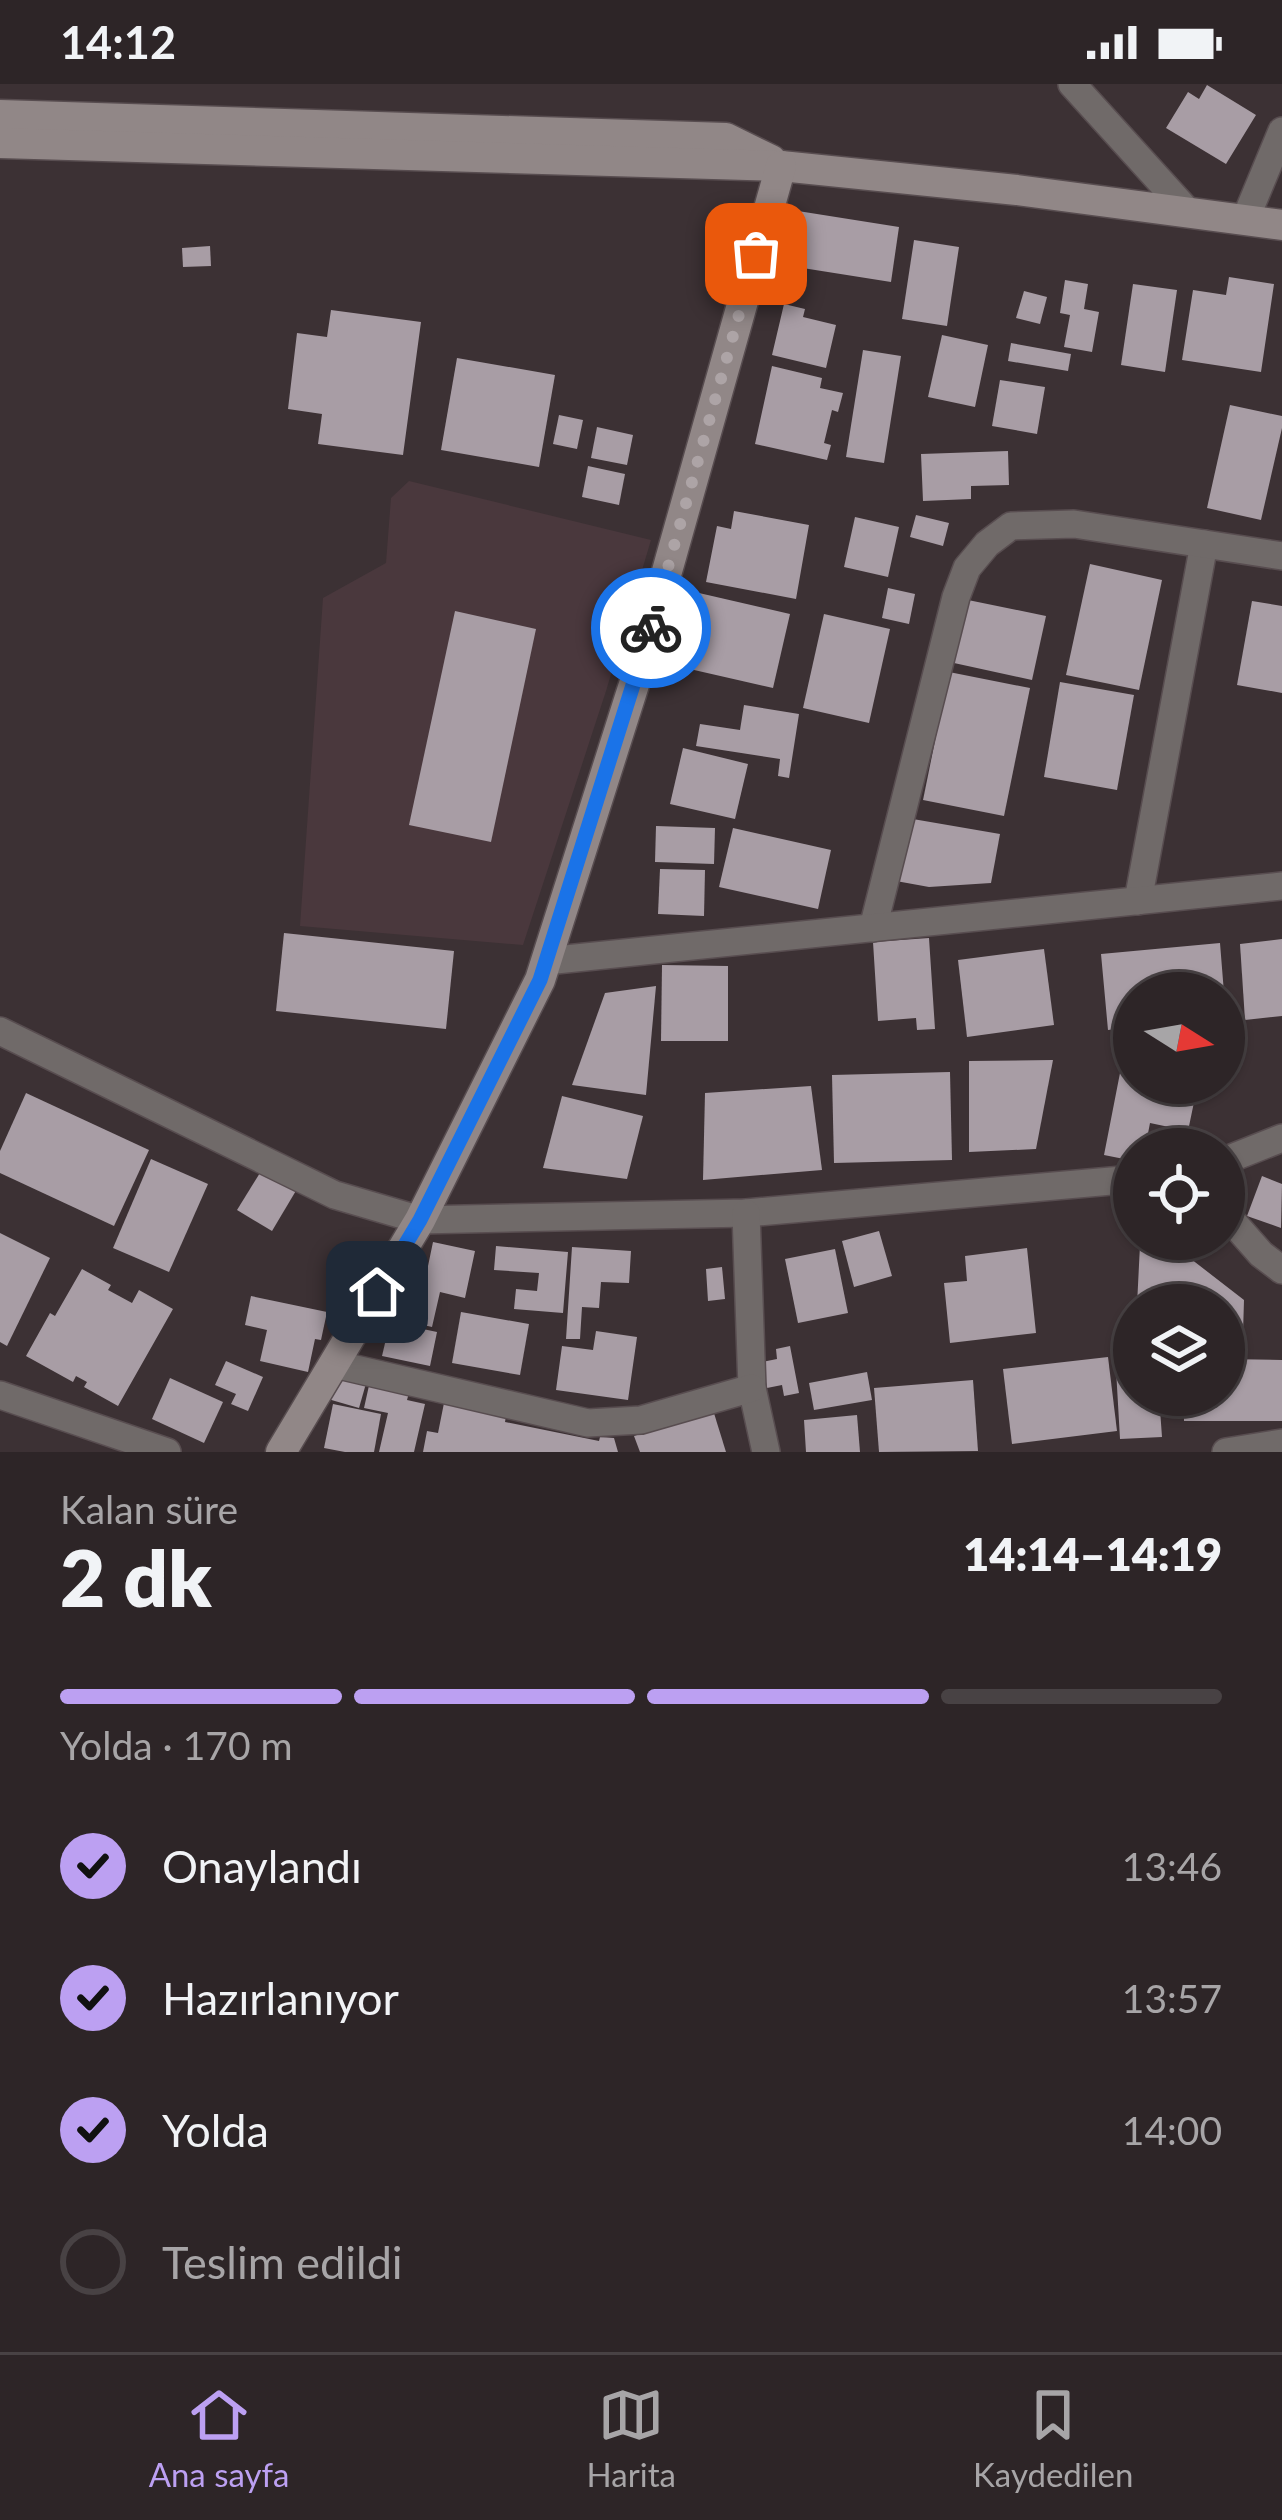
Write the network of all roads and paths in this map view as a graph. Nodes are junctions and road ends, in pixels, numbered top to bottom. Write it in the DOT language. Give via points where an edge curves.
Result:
graph roads {
  1 [pos="1072,84"];
  2 [pos="0,115"];
  3 [pos="1282,131"];
  4 [pos="0,143"];
  5 [pos="781,166"];
  6 [pos="1189,213"];
  7 [pos="1245,220"];
  8 [pos="1282,225"];
  9 [pos="1204,544"];
  10 [pos="1282,556"];
  11 [pos="1282,886"];
  12 [pos="1138,901"];
  13 [pos="873,928"];
  14 [pos="546,961"];
  15 [pos="0,1031"];
  16 [pos="1282,1138"];
  17 [pos="1245,1153"];
  18 [pos="1113,1181"];
  19 [pos="746,1213"];
  20 [pos="420,1220"];
  21 [pos="1245,1236"];
  22 [pos="1282,1270"];
  23 [pos="334,1364"];
  24 [pos="752,1388"];
  25 [pos="0,1395"];
  26 [pos="1282,1443"];
  27 [pos="283,1451"];
  28 [pos="166,1452"];
  29 [pos="766,1452"];
  30 [pos="1226,1452"];
  1 -- 6 [label="street"];
  2 -- 5 [label="main road" via="726,138"];
  3 -- 7 [label="street"];
  4 -- 5 [label="main road"];
  5 -- 6 [label="main road"];
  5 -- 14 [label="main road" via="644,653"];
  6 -- 7 [label="main road"];
  7 -- 8 [label="main road"];
  9 -- 10 [label="street"];
  9 -- 12 [label="street"];
  9 -- 13 [label="street" via="1073,524 1011,526 987,544 956,597"];
  11 -- 12 [label="street"];
  12 -- 13 [label="street"];
  13 -- 14 [label="street"];
  14 -- 20 [label="main road"];
  15 -- 20 [label="street" via="335,1195"];
  16 -- 17 [label="street"];
  18 -- 19 [label="street"];
  19 -- 20 [label="street"];
  19 -- 24 [label="street"];
  20 -- 23 [label="main road"];
  21 -- 22 [label="street"];
  23 -- 24 [label="street" via="588,1423 641,1420"];
  23 -- 27 [label="main road"];
  24 -- 29 [label="street"];
  25 -- 28 [label="street"];
  26 -- 30 [label="street"];
}
